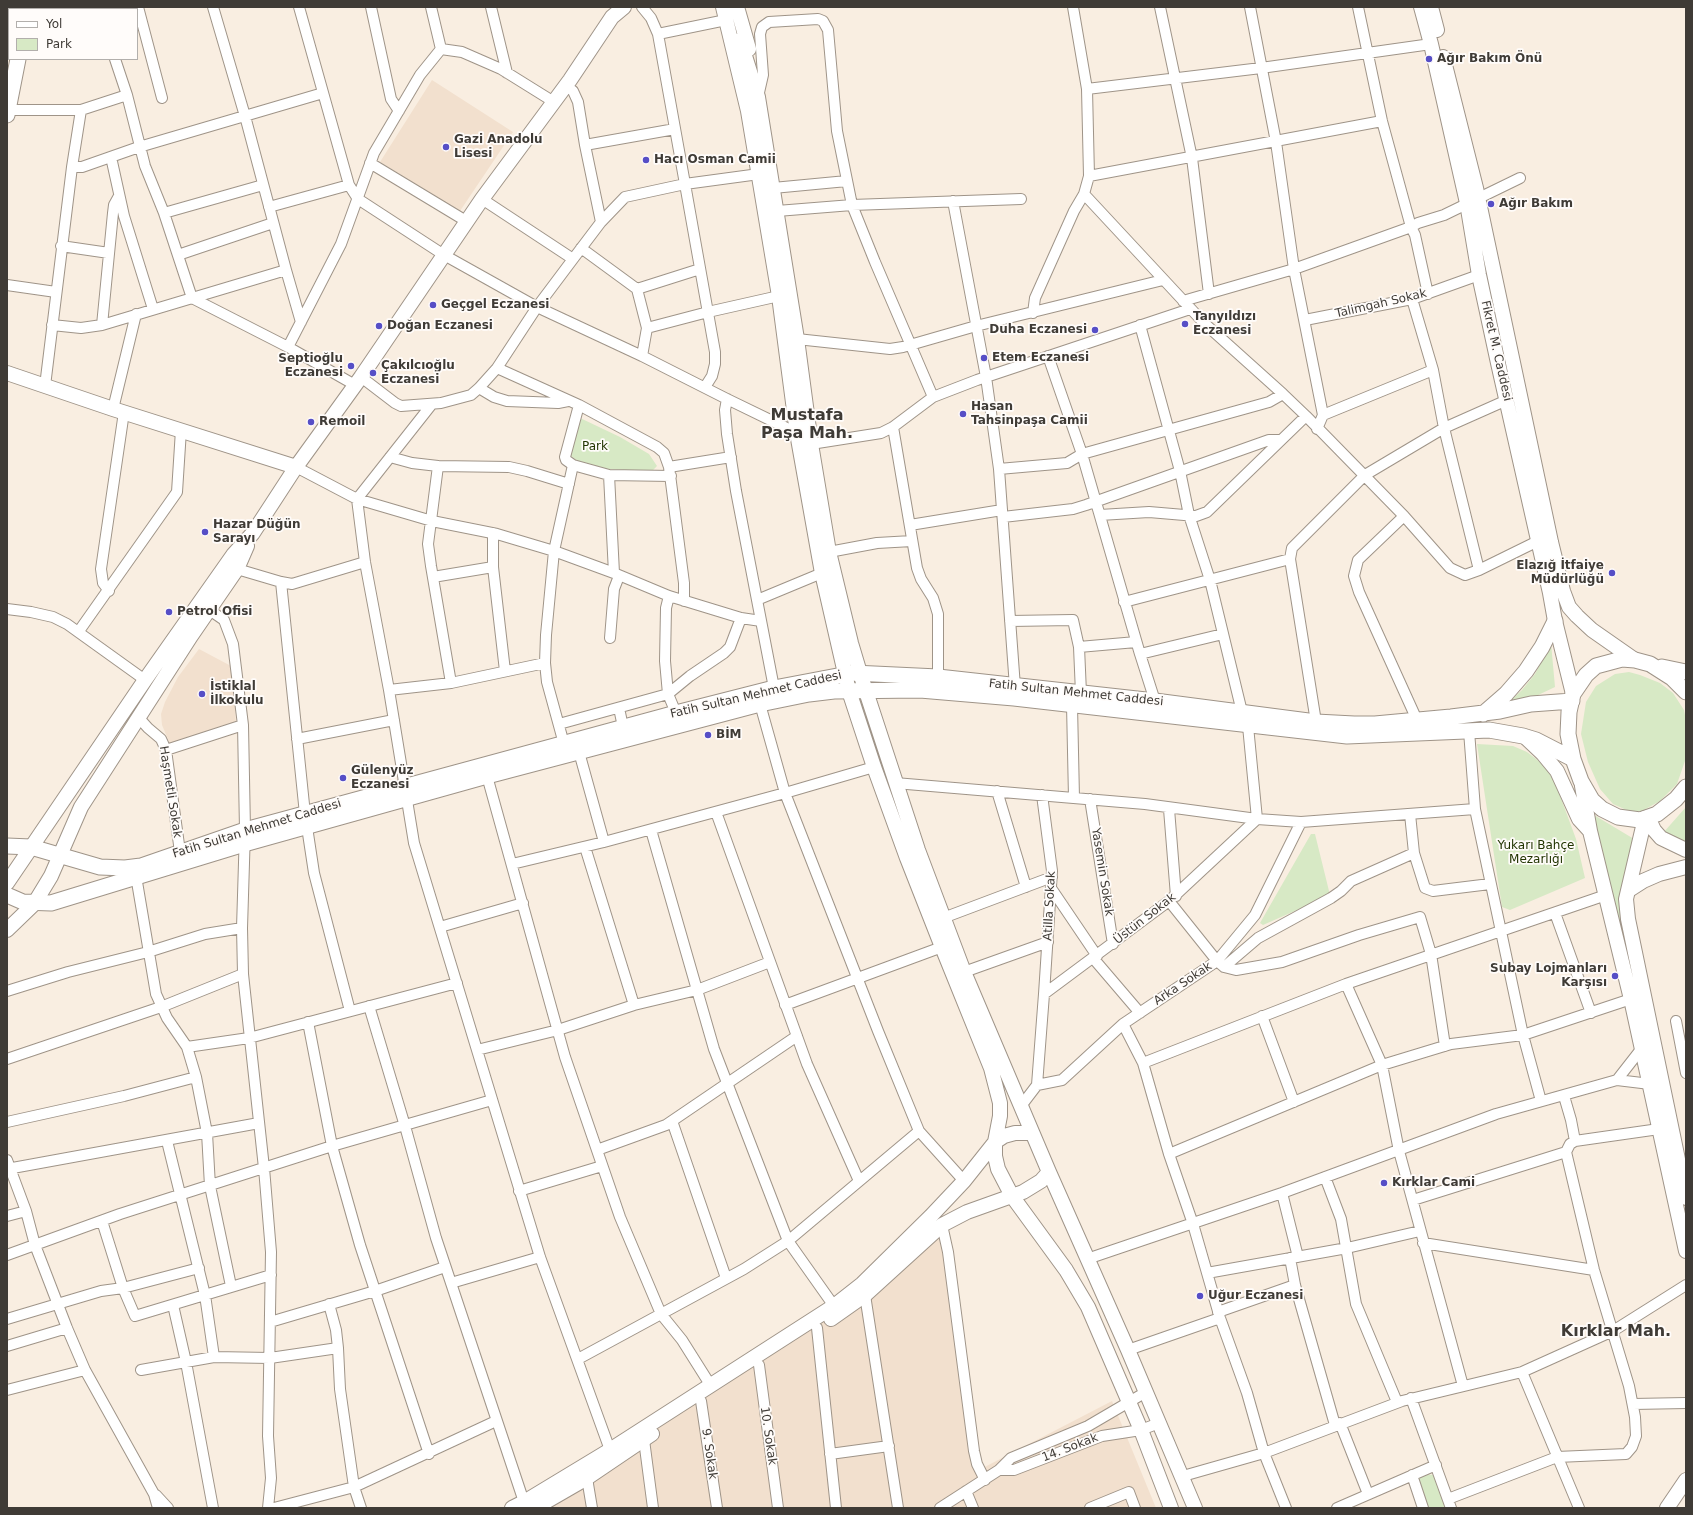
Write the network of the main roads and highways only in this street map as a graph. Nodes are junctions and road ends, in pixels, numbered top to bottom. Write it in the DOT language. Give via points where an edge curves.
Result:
graph roads {
  1 [pos="624,7"];
  2 [pos="736,7"];
  3 [pos="1421,7"];
  4 [pos="1431,7"];
  5 [pos="726,11"];
  6 [pos="615,12"];
  7 [pos="18,60"];
  8 [pos="26,60"];
  9 [pos="14,83"];
  10 [pos="758,97"];
  11 [pos="7,113"];
  12 [pos="1473,201"];
  13 [pos="7,373"];
  14 [pos="296,467"];
  15 [pos="253,533"];
  16 [pos="1555,621"];
  17 [pos="1635,660"];
  18 [pos="1650,664"];
  19 [pos="1686,672"];
  20 [pos="860,673"];
  21 [pos="845,675"];
  22 [pos="849,691"];
  23 [pos="866,691"];
  24 [pos="1686,692"];
  25 [pos="1572,698"];
  26 [pos="1076,699"];
  27 [pos="1483,714"];
  28 [pos="1245,719"];
  29 [pos="1523,736"];
  30 [pos="1572,759"];
  31 [pos="1582,781"];
  32 [pos="1686,787"];
  33 [pos="406,792"];
  34 [pos="1647,818"];
  35 [pos="1590,831"];
  36 [pos="245,837"];
  37 [pos="7,846"];
  38 [pos="31,848"];
  39 [pos="1686,850"];
  40 [pos="60,856"];
  41 [pos="1686,867"];
  42 [pos="7,883"];
  43 [pos="1629,890"];
  44 [pos="7,896"];
  45 [pos="34,904"];
  46 [pos="7,930"];
  47 [pos="1032,1132"];
  48 [pos="995,1142"];
  49 [pos="1049,1172"];
  50 [pos="1012,1196"];
  51 [pos="1686,1198"];
  52 [pos="1686,1251"];
  53 [pos="1686,1480"];
  54 [pos="524,1506"];
  55 [pos="1171,1508"];
  56 [pos="1195,1508"];
  57 [pos="1667,1508"];
  1 -- 6 [label="main road"];
  2 -- 10 [label="main road" via="753,64"];
  3 -- 12 [label="main road, Fikret M. Caddesi"];
  4 -- 12 [label="main road"];
  5 -- 10 [label="main road"];
  5 -- 21 [label="main road" via="759,174 779,296 797,433 822,573"];
  6 -- 14 [label="main road" via="566,86 466,221 358,381"];
  7 -- 9 [label="main road"];
  8 -- 9 [label="main road"];
  9 -- 11 [label="main road"];
  10 -- 20 [label="main road" via="829,552"];
  12 -- 16 [label="main road, Fikret M. Caddesi" via="1479,275"];
  12 -- 17 [label="main road" via="1563,591 1569,607 1577,616 1592,630"];
  13 -- 14 [label="main road"];
  14 -- 15 [label="main road"];
  15 -- 38 [label="main road" via="233,555"];
  15 -- 40 [label="main road" via="237,569 208,609 81,807"];
  16 -- 25 [label="main road, Fikret M. Caddesi"];
  16 -- 27 [label="main road" via="1526,671 1506,694"];
  17 -- 18 [label="main road"];
  17 -- 25 [label="main road" via="1622,659 1596,666 1586,675"];
  18 -- 19 [label="main road"];
  18 -- 24 [label="main road" via="1672,678"];
  20 -- 21 [label="main road, Fatih Sultan Mehmet Caddesi"];
  20 -- 23 [label="main road"];
  20 -- 26 [label="main road, Fatih Sultan Mehmet Caddesi" via="938,677 1015,687"];
  21 -- 22 [label="main road"];
  21 -- 33 [label="main road, Fatih Sultan Mehmet Caddesi" via="774,688 676,713"];
  22 -- 23 [label="main road"];
  22 -- 33 [label="main road" via="809,694 760,704 487,776"];
  22 -- 48 [label="main road" via="874,767 942,948 992,1068 999,1092 1000,1116"];
  23 -- 26 [label="main road" via="920,690"];
  23 -- 47 [label="main road" via="895,783 943,918"];
  25 -- 27 [label="main road, Fatih Sultan Mehmet Caddesi"];
  25 -- 30 [label="main road" via="1568,734"];
  26 -- 28 [label="main road"];
  26 -- 28 [label="main road, Fatih Sultan Mehmet Caddesi" via="1155,701"];
  27 -- 28 [label="main road, Fatih Sultan Mehmet Caddesi" via="1375,724"];
  28 -- 29 [label="main road" via="1347,736 1490,730"];
  29 -- 30 [label="main road"];
  29 -- 35 [label="main road" via="1557,771 1579,820"];
  30 -- 31 [label="main road"];
  31 -- 34 [label="main road" via="1592,800 1602,810 1618,817 1640,820"];
  31 -- 35 [label="main road"];
  32 -- 34 [label="main road" via="1666,808"];
  33 -- 36 [label="main road, Fatih Sultan Mehmet Caddesi"];
  34 -- 39 [label="main road" via="1661,838"];
  34 -- 43 [label="main road"];
  35 -- 52 [label="main road" via="1631,999"];
  36 -- 40 [label="main road, Fatih Sultan Mehmet Caddesi" via="126,868 100,866"];
  36 -- 45 [label="main road" via="51,903"];
  37 -- 38 [label="main road, Fatih Sultan Mehmet Caddesi"];
  38 -- 40 [label="main road, Fatih Sultan Mehmet Caddesi"];
  38 -- 42 [label="main road"];
  40 -- 45 [label="main road"];
  41 -- 43 [label="main road" via="1659,874"];
  43 -- 51 [label="main road" via="1626,898 1628,919"];
  44 -- 45 [label="main road"];
  45 -- 46 [label="main road"];
  47 -- 48 [label="main road" via="1015,1132"];
  47 -- 49 [label="main road"];
  48 -- 50 [label="main road" via="998,1170"];
  48 -- 54 [label="main road" via="964,1181 931,1216 862,1284 834,1306"];
  49 -- 50 [label="main road" via="1032,1188"];
  49 -- 56 [label="main road"];
  50 -- 54 [label="main road" via="967,1212 942,1225 865,1295 817,1328 701,1401 587,1478"];
  50 -- 55 [label="main road" via="1078,1289 1098,1328 1142,1430"];
  53 -- 57 [label="main road"];
}
